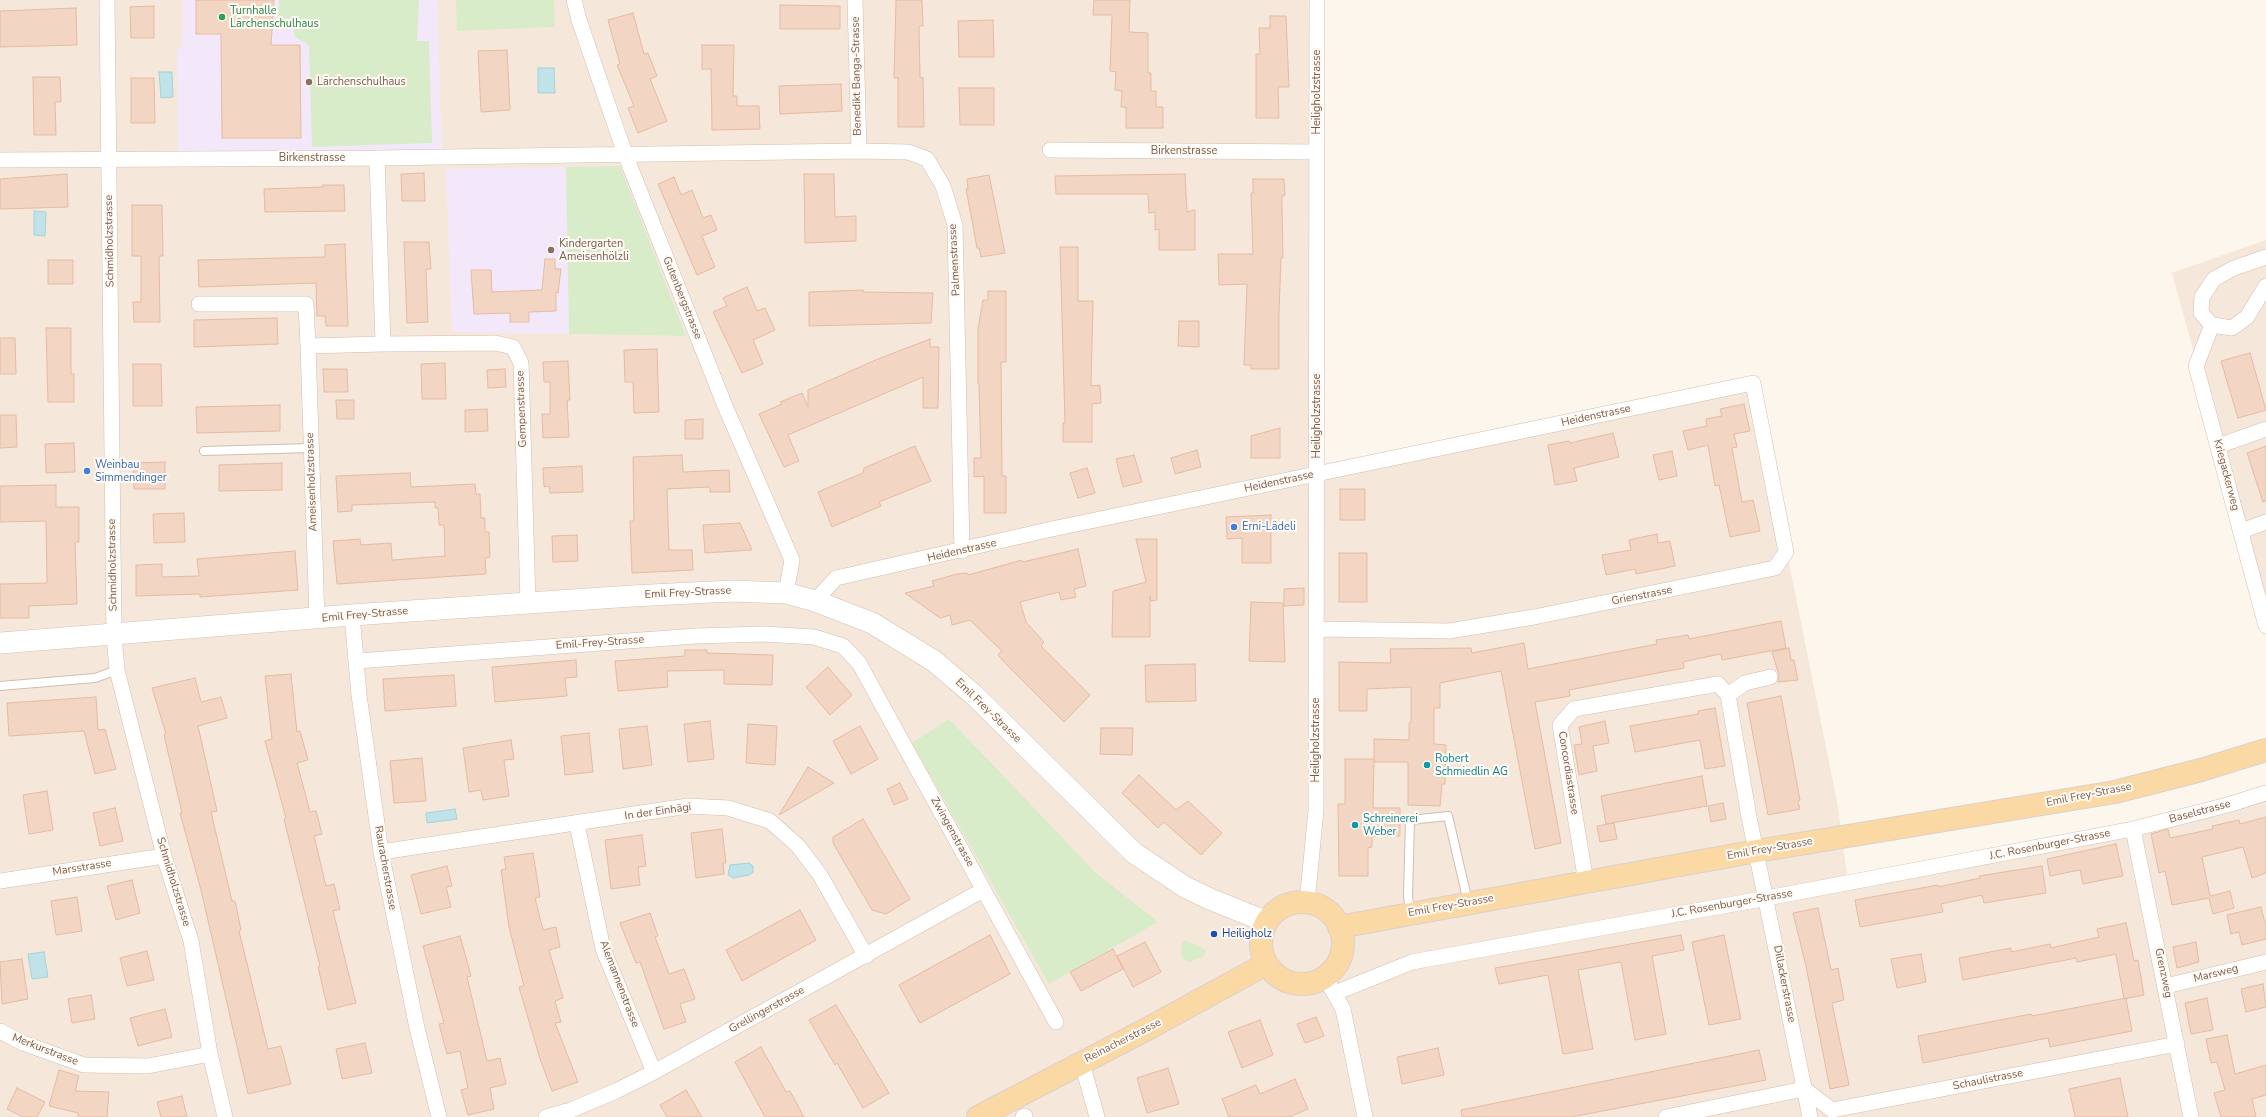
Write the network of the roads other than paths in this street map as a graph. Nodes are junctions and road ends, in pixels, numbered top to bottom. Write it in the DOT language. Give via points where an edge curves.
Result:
graph roads {
  1 [pos="107,0"];
  2 [pos="574,0"];
  3 [pos="855,0"];
  4 [pos="1317,0"];
  5 [pos="1050,150"];
  6 [pos="859,151"];
  7 [pos="1317,152"];
  8 [pos="625,154"];
  9 [pos="109,158"];
  10 [pos="377,158"];
  11 [pos="0,160"];
  12 [pos="2266,257"];
  13 [pos="2266,286"];
  14 [pos="198,304"];
  15 [pos="2212,325"];
  16 [pos="383,344"];
  17 [pos="308,346"];
  18 [pos="1753,383"];
  19 [pos="2266,429"];
  20 [pos="2218,446"];
  21 [pos="311,448"];
  22 [pos="204,451"];
  23 [pos="1316,475"];
  24 [pos="2266,522"];
  25 [pos="2241,531"];
  26 [pos="962,551"];
  27 [pos="786,593"];
  28 [pos="815,601"];
  29 [pos="528,603"];
  30 [pos="352,615"];
  31 [pos="316,619"];
  32 [pos="2265,621"];
  33 [pos="1316,629"];
  34 [pos="114,634"];
  35 [pos="0,643"];
  36 [pos="843,646"];
  37 [pos="357,661"];
  38 [pos="117,670"];
  39 [pos="1770,677"];
  40 [pos="0,686"];
  41 [pos="1728,695"];
  42 [pos="2266,750"];
  43 [pos="2266,793"];
  44 [pos="577,824"];
  45 [pos="2133,829"];
  46 [pos="1757,851"];
  47 [pos="381,852"];
  48 [pos="164,856"];
  49 [pos="0,881"];
  50 [pos="1586,882"];
  51 [pos="983,890"];
  52 [pos="1767,898"];
  53 [pos="1307,903"];
  54 [pos="1468,903"];
  55 [pos="1410,913"];
  56 [pos="1267,922"];
  57 [pos="1339,927"];
  58 [pos="866,956"];
  59 [pos="2266,962"];
  60 [pos="1266,964"];
  61 [pos="1330,985"];
  62 [pos="2166,986"];
  63 [pos="1056,1022"];
  64 [pos="0,1031"];
  65 [pos="2178,1044"];
  66 [pos="210,1054"];
  67 [pos="1082,1062"];
  68 [pos="654,1072"];
  69 [pos="1804,1089"];
  70 [pos="225,1117"];
  71 [pos="439,1117"];
  72 [pos="546,1117"];
  73 [pos="978,1117"];
  74 [pos="1097,1117"];
  75 [pos="1365,1117"];
  76 [pos="1666,1117"];
  77 [pos="1810,1117"];
  78 [pos="2191,1117"];
  1 -- 9 [label="street, Schmidholzstrasse"];
  2 -- 8 [label="street, Gutenbergstrasse"];
  3 -- 6 [label="street, Benedikt Banga-Strasse"];
  4 -- 7 [label="street, Heiligholzstrasse"];
  5 -- 7 [label="street, Birkenstrasse"];
  6 -- 8 [label="street, Palmenstrasse"];
  6 -- 26 [label="street, Palmenstrasse" via="908,152 927,159 943,186 955,226"];
  7 -- 23 [label="street, Heiligholzstrasse"];
  8 -- 10 [label="street, Birkenstrasse"];
  8 -- 27 [label="street, Gutenbergstrasse" via="725,406 792,560"];
  9 -- 10 [label="street, Birkenstrasse"];
  9 -- 11 [label="street, Birkenstrasse"];
  9 -- 34 [label="street, Schmidholzstrasse"];
  10 -- 16 [label="street"];
  12 -- 15 [label="street" via="2234,268 2214,279 2202,297 2201,313"];
  13 -- 15 [label="street" via="2247,317 2232,328"];
  14 -- 17 [label="street, Ameisenholzstrasse" via="306,304"];
  15 -- 20 [label="street, Kriegackerweg" via="2196,366"];
  16 -- 17 [label="street"];
  16 -- 29 [label="street, Gempenstrasse" via="495,343 513,347 521,363"];
  17 -- 21 [label="street, Ameisenholzstrasse"];
  18 -- 23 [label="street, Heidenstrasse"];
  18 -- 33 [label="street, Grienstrasse" via="1786,552 1776,568 1534,618 1449,631"];
  19 -- 20 [label="street"];
  20 -- 25 [label="street, Kriegackerweg"];
  21 -- 22 [label="lane"];
  21 -- 31 [label="street, Ameisenholzstrasse"];
  23 -- 26 [label="street, Heidenstrasse" via="1052,529"];
  23 -- 33 [label="street, Heiligholzstrasse"];
  24 -- 25 [label="street"];
  25 -- 32 [label="street, Kriegackerweg"];
  26 -- 28 [label="street, Heidenstrasse" via="836,578"];
  27 -- 28 [label="street, Emil Frey-Strasse"];
  27 -- 29 [label="street, Emil Frey-Strasse" via="732,591"];
  28 -- 56 [label="street, Emil Frey-Strasse" via="872,623 934,661 974,695 1134,853 1210,900"];
  29 -- 30 [label="street, Emil Frey-Strasse"];
  30 -- 31 [label="street, Emil Frey-Strasse"];
  30 -- 37 [label="street, Rauracherstrasse"];
  31 -- 34 [label="street, Emil Frey-Strasse"];
  33 -- 53 [label="street, Heiligholzstrasse" via="1316,810"];
  34 -- 35 [label="street, Emil Frey-Strasse"];
  34 -- 38 [label="street, Schmidholzstrasse"];
  36 -- 37 [label="street, Emil-Frey-Strasse" via="814,638 764,634"];
  36 -- 51 [label="street, Zwingenstrasse" via="859,663"];
  37 -- 47 [label="street, Rauracherstrasse" via="359,695"];
  38 -- 40 [label="lane" via="95,678"];
  38 -- 48 [label="street, Schmidholzstrasse"];
  39 -- 41 [label="street" via="1746,683"];
  41 -- 46 [label="street"];
  41 -- 50 [label="street, Concordiastrasse" via="1718,684 1589,706 1574,709 1560,725"];
  42 -- 46 [label="main road, Emil Frey-Strasse" via="2115,792"];
  43 -- 45 [label="street, Baselstrasse"];
  44 -- 47 [label="street, In der Einhägi"];
  44 -- 58 [label="street, In der Einhägi" via="688,806 728,808 770,821 798,846 820,876"];
  44 -- 68 [label="street, Alemannenstrasse" via="603,949"];
  45 -- 52 [label="street, J.C. Rosenburger-Strasse"];
  45 -- 62 [label="street, Grenzweg"];
  46 -- 50 [label="main road, Emil Frey-Strasse"];
  46 -- 52 [label="street, Dillackerstrasse"];
  47 -- 71 [label="street, Rauracherstrasse"];
  48 -- 49 [label="street, Marsstrasse"];
  48 -- 66 [label="street, Schmidholzstrasse" via="191,941"];
  50 -- 54 [label="main road, Emil Frey-Strasse"];
  51 -- 58 [label="street, Grellingerstrasse"];
  51 -- 63 [label="street, Zwingenstrasse"];
  52 -- 61 [label="street, J.C. Rosenburger-Strasse" via="1412,962"];
  52 -- 69 [label="street, Dillackerstrasse"];
  53 -- 56 [label="main road" via="1294,903 1281,908"];
  53 -- 57 [label="main road" via="1328,912"];
  54 -- 55 [label="main road, Emil Frey-Strasse"];
  54 -- 55 [label="lane" via="1448,816 1410,820"];
  55 -- 57 [label="main road, Emil Frey-Strasse"];
  56 -- 60 [label="main road" via="1261,944"];
  57 -- 61 [label="main road" via="1342,952"];
  58 -- 68 [label="street, Grellingerstrasse"];
  59 -- 62 [label="street, Marsweg"];
  60 -- 61 [label="main road" via="1280,978 1293,983"];
  60 -- 67 [label="main road, Reinacherstrasse"];
  61 -- 75 [label="street" via="1343,1009"];
  62 -- 65 [label="street, Grenzweg"];
  64 -- 66 [label="street, Merkurstrasse" via="23,1043 84,1065 148,1066"];
  65 -- 69 [label="street, Schaulistrasse" via="1832,1110"];
  65 -- 78 [label="street, Grenzweg"];
  66 -- 70 [label="street, Schmidholzstrasse"];
  67 -- 73 [label="main road, Reinacherstrasse"];
  67 -- 74 [label="street"];
  68 -- 72 [label="street, Grellingerstrasse" via="571,1110"];
  69 -- 76 [label="street"];
  69 -- 77 [label="street, Dillackerstrasse"];
}
